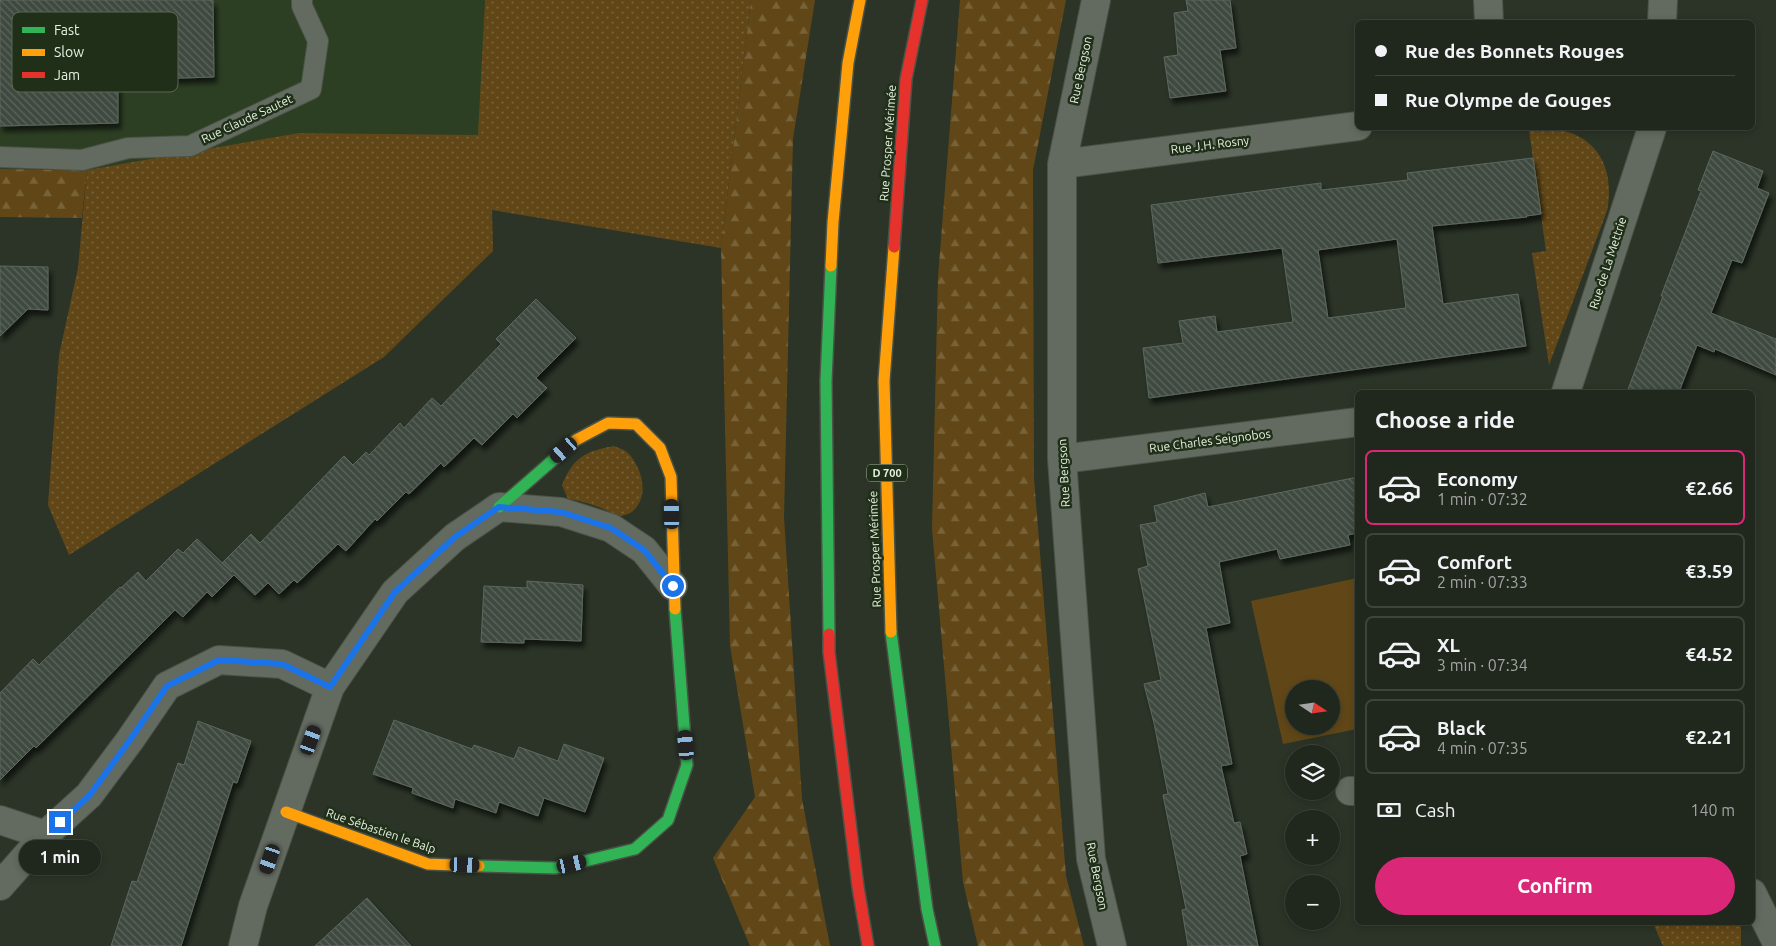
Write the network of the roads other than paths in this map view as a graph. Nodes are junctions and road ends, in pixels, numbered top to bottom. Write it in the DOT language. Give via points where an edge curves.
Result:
graph roads {
  1 [pos="302,0"];
  2 [pos="860,0"];
  3 [pos="922,0"];
  4 [pos="1096,0"];
  5 [pos="1488,0"];
  6 [pos="1662,0"];
  7 [pos="1488,20"];
  8 [pos="1662,20"];
  9 [pos="1355,126"];
  10 [pos="1648,130"];
  11 [pos="0,157"];
  12 [pos="1062,164"];
  13 [pos="1567,390"];
  14 [pos="1355,422"];
  15 [pos="1062,459"];
  16 [pos="499,507"];
  17 [pos="673,586"];
  18 [pos="330,687"];
  19 [pos="286,812"];
  20 [pos="0,820"];
  21 [pos="45,835"];
  22 [pos="0,886"];
  23 [pos="1755,899"];
  24 [pos="1776,942"];
  25 [pos="243,946"];
  26 [pos="868,946"];
  27 [pos="935,946"];
  28 [pos="1112,946"];
  1 -- 11 [label="lane, Rue Claude Sautet" via="318,41 311,89 190,146 128,148 82,160"];
  2 -- 26 [label="main road" via="848,63 833,222 826,391 829,652"];
  3 -- 27 [label="main road, Rue Prosper Mérimée / D 700" via="906,79 884,381 891,642 926,909"];
  4 -- 12 [label="street, Rue Bergson"];
  5 -- 7 [label="street"];
  6 -- 8 [label="street"];
  9 -- 12 [label="street, Rue J.H. Rosny"];
  10 -- 13 [label="street, Rue de La Mettrie"];
  12 -- 15 [label="street, Rue Bergson"];
  14 -- 15 [label="street, Rue Charles Seignobos"];
  15 -- 28 [label="street, Rue Bergson" via="1091,859"];
  16 -- 17 [label="street" via="561,512 611,528 644,550"];
  16 -- 17 [label="main road, Rue Sébastien le Balp" via="577,439 608,423 636,424 660,448 671,477"];
  16 -- 18 [label="street" via="455,537 395,592"];
  17 -- 19 [label="main road, Rue Sébastien le Balp" via="688,765 668,820 636,849 556,868 428,864"];
  18 -- 19 [label="street"];
  18 -- 21 [label="street" via="282,664 219,660 167,686 89,796"];
  19 -- 25 [label="street" via="253,906"];
  20 -- 21 [label="street"];
  21 -- 22 [label="street"];
  23 -- 24 [label="street"];
}
